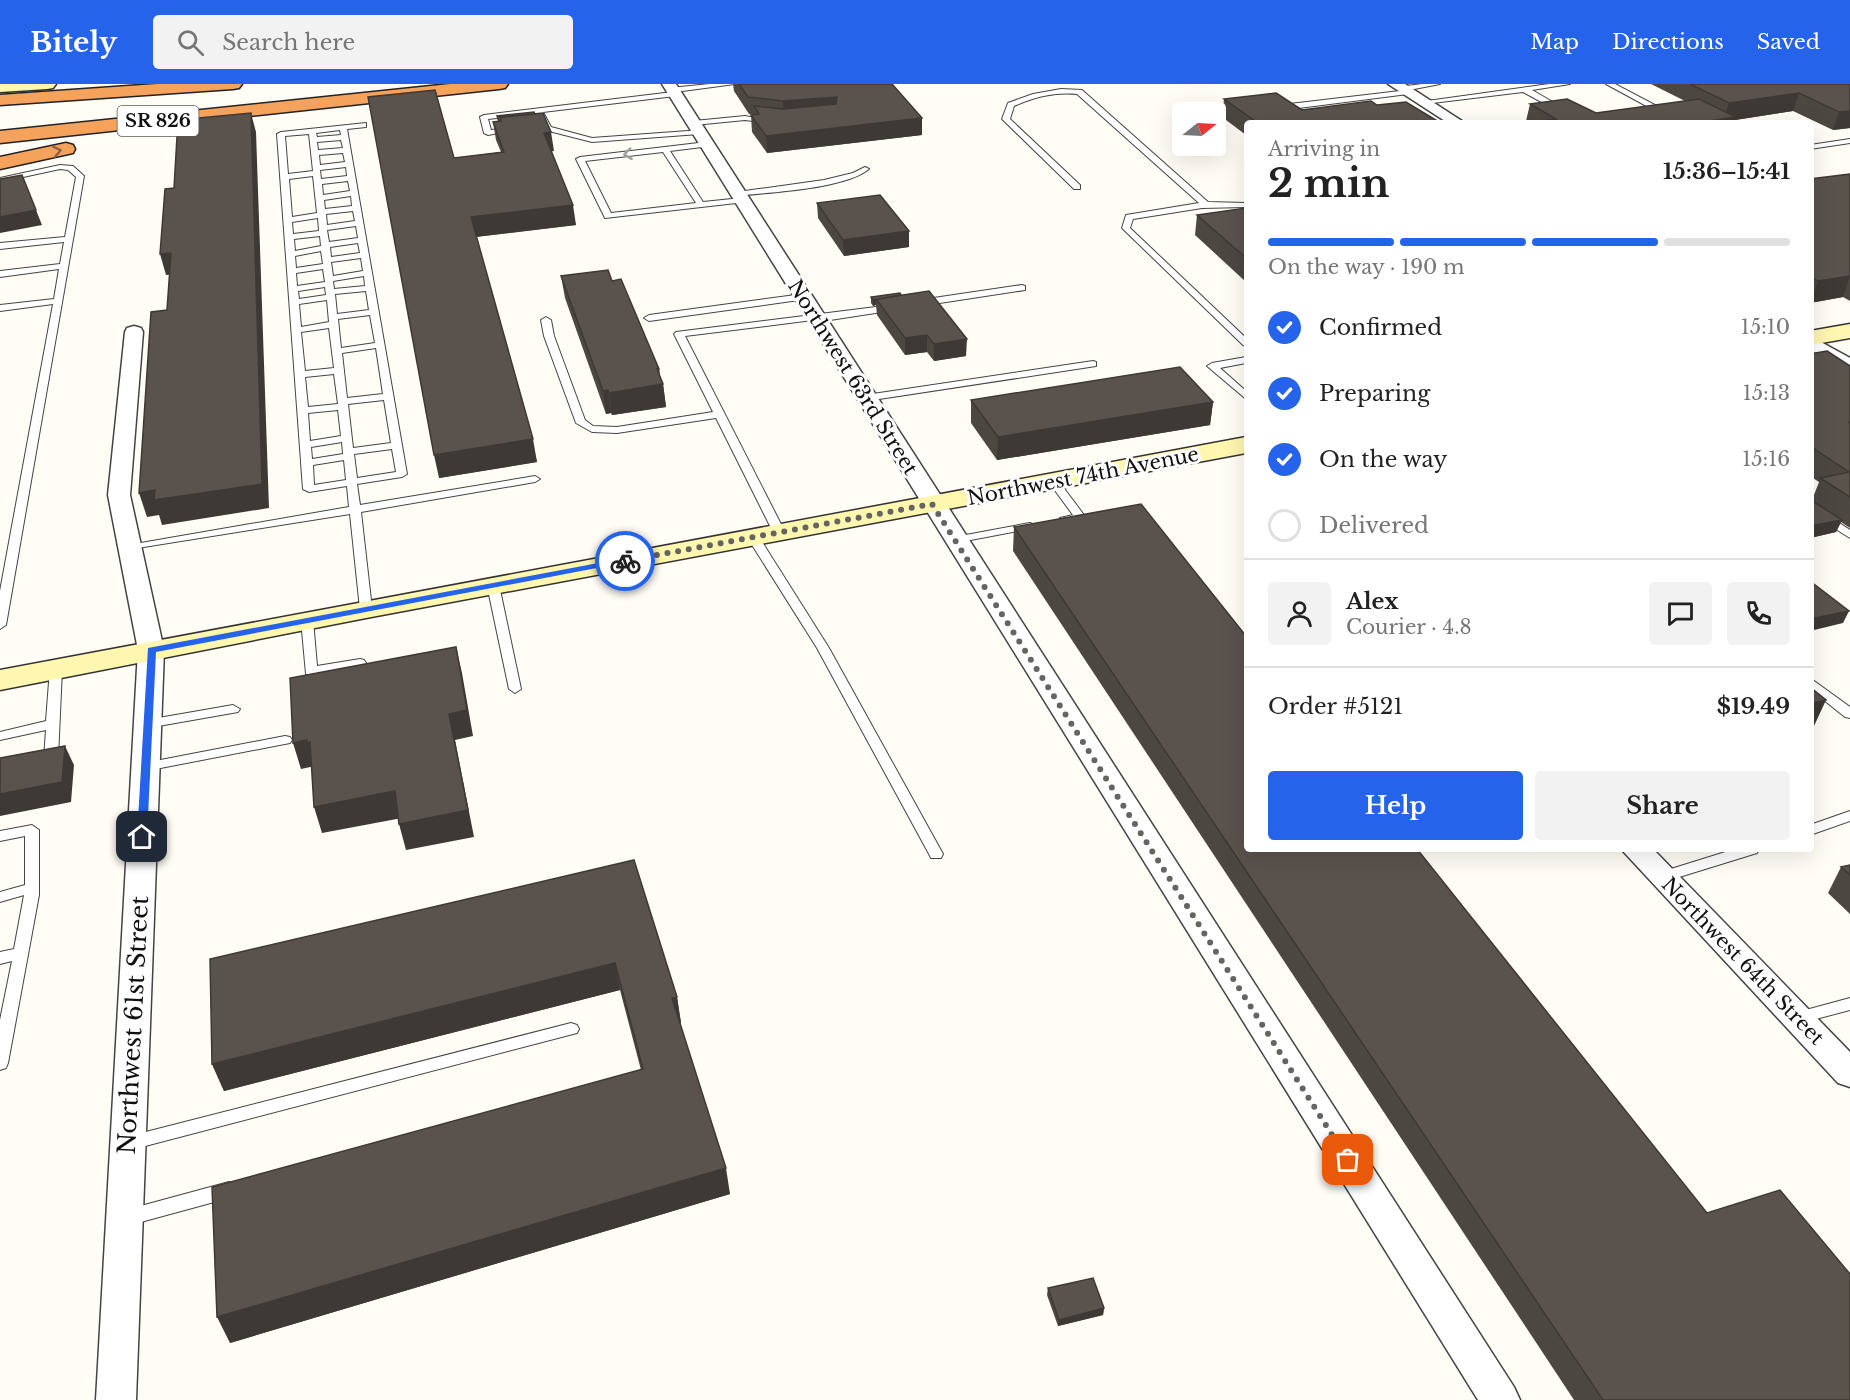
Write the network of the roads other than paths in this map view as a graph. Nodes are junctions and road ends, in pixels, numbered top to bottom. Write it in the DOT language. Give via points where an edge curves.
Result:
graph roads {
  1 [pos="47,84"];
  2 [pos="233,84"];
  3 [pos="359,84"];
  4 [pos="443,84"];
  5 [pos="499,84"];
  6 [pos="731,84"];
  7 [pos="1436,84"];
  8 [pos="1566,84"];
  9 [pos="1610,84"];
  10 [pos="0,87"];
  11 [pos="1402,88"];
  12 [pos="253,89"];
  13 [pos="672,89"];
  14 [pos="1524,89"];
  15 [pos="0,100"];
  16 [pos="316,104"];
  17 [pos="1423,104"];
  18 [pos="540,110"];
  19 [pos="1291,113"];
  20 [pos="1655,114"];
  21 [pos="6,120"];
  22 [pos="1452,120"];
  23 [pos="1580,120"];
  24 [pos="777,121"];
  25 [pos="363,125"];
  26 [pos="547,126"];
  27 [pos="535,128"];
  28 [pos="524,129"];
  29 [pos="344,132"];
  30 [pos="0,133"];
  31 [pos="700,133"];
  32 [pos="313,135"];
  33 [pos="0,138"];
  34 [pos="1850,141"];
  35 [pos="1814,146"];
  36 [pos="665,149"];
  37 [pos="347,150"];
  38 [pos="315,153"];
  39 [pos="0,163"];
  40 [pos="349,164"];
  41 [pos="865,169"];
  42 [pos="317,174"];
  43 [pos="285,177"];
  44 [pos="352,178"];
  45 [pos="0,180"];
  46 [pos="1077,187"];
  47 [pos="354,193"];
  48 [pos="740,197"];
  49 [pos="320,198"];
  50 [pos="701,205"];
  51 [pos="1206,205"];
  52 [pos="1244,205"];
  53 [pos="357,208"];
  54 [pos="321,214"];
  55 [pos="288,220"];
  56 [pos="359,223"];
  57 [pos="324,231"];
  58 [pos="290,237"];
  59 [pos="68,238"];
  60 [pos="362,240"];
  61 [pos="0,246"];
  62 [pos="325,247"];
  63 [pos="291,254"];
  64 [pos="365,255"];
  65 [pos="327,263"];
  66 [pos="64,266"];
  67 [pos="292,271"];
  68 [pos="368,273"];
  69 [pos="0,274"];
  70 [pos="330,288"];
  71 [pos="370,288"];
  72 [pos="1022,288"];
  73 [pos="293,289"];
  74 [pos="58,301"];
  75 [pos="294,302"];
  76 [pos="0,308"];
  77 [pos="812,311"];
  78 [pos="375,312"];
  79 [pos="649,318"];
  80 [pos="546,320"];
  81 [pos="334,321"];
  82 [pos="297,330"];
  83 [pos="1850,331"];
  84 [pos="134,332"];
  85 [pos="1814,339"];
  86 [pos="1244,341"];
  87 [pos="1814,343"];
  88 [pos="380,345"];
  89 [pos="337,351"];
  90 [pos="1244,360"];
  91 [pos="1093,364"];
  92 [pos="1850,366"];
  93 [pos="339,370"];
  94 [pos="300,375"];
  95 [pos="1244,394"];
  96 [pos="389,396"];
  97 [pos="866,398"];
  98 [pos="343,404"];
  99 [pos="303,411"];
  100 [pos="720,414"];
  101 [pos="347,438"];
  102 [pos="306,445"];
  103 [pos="397,445"];
  104 [pos="1244,445"];
  105 [pos="349,454"];
  106 [pos="307,463"];
  107 [pos="535,479"];
  108 [pos="1053,481"];
  109 [pos="352,482"];
  110 [pos="932,504"];
  111 [pos="354,508"];
  112 [pos="1814,510"];
  113 [pos="766,534"];
  114 [pos="1850,535"];
  115 [pos="955,540"];
  116 [pos="129,548"];
  117 [pos="493,585"];
  118 [pos="366,609"];
  119 [pos="0,620"];
  120 [pos="307,620"];
  121 [pos="151,650"];
  122 [pos="360,663"];
  123 [pos="56,669"];
  124 [pos="0,680"];
  125 [pos="1814,685"];
  126 [pos="515,690"];
  127 [pos="233,709"];
  128 [pos="1850,714"];
  129 [pos="53,724"];
  130 [pos="147,724"];
  131 [pos="0,736"];
  132 [pos="285,740"];
  133 [pos="51,758"];
  134 [pos="145,767"];
  135 [pos="1850,816"];
  136 [pos="1814,829"];
  137 [pos="0,836"];
  138 [pos="1639,852"];
  139 [pos="1742,852"];
  140 [pos="936,854"];
  141 [pos="1663,877"];
  142 [pos="32,888"];
  143 [pos="0,897"];
  144 [pos="20,953"];
  145 [pos="0,958"];
  146 [pos="1850,1004"];
  147 [pos="1797,1018"];
  148 [pos="571,1029"];
  149 [pos="0,1058"];
  150 [pos="1850,1074"];
  151 [pos="128,1143"];
  152 [pos="249,1184"];
  153 [pos="124,1219"];
  154 [pos="116,1400"];
  155 [pos="1500,1400"];
  1 -- 10 [label="street"];
  2 -- 15 [label="highway"];
  3 -- 21 [label="highway"];
  4 -- 30 [label="highway"];
  5 -- 16 [label="highway, SR 826"];
  6 -- 13 [label="lane"];
  7 -- 11 [label="lane"];
  8 -- 14 [label="lane"];
  9 -- 20 [label="lane" via="1666,113"];
  11 -- 17 [label="street"];
  11 -- 19 [label="lane" via="1281,107"];
  12 -- 21 [label="highway, SR 826"];
  13 -- 18 [label="lane"];
  13 -- 31 [label="street, Northwest 63rd Street"];
  14 -- 17 [label="lane"];
  14 -- 23 [label="lane"];
  16 -- 33 [label="highway, SR 826"];
  39 -- 16 [label="highway, one-way"];
  17 -- 22 [label="street"];
  18 -- 26 [label="lane"];
  18 -- 28 [label="lane" via="484,117 488,133"];
  24 -- 31 [label="lane" via="746,118"];
  25 -- 29 [label="lane"];
  26 -- 27 [label="lane"];
  26 -- 31 [label="lane" via="592,140"];
  29 -- 32 [label="lane"];
  29 -- 37 [label="lane"];
  31 -- 36 [label="lane"];
  31 -- 48 [label="street, Northwest 63rd Street"];
  32 -- 38 [label="lane"];
  32 -- 43 [label="lane" via="281,134"];
  34 -- 35 [label="lane"];
  36 -- 50 [label="lane"];
  36 -- 50 [label="lane, one-way" via="580,159 608,216"];
  37 -- 38 [label="lane"];
  37 -- 40 [label="lane"];
  38 -- 42 [label="lane"];
  40 -- 42 [label="lane"];
  40 -- 44 [label="lane"];
  41 -- 48 [label="lane" via="859,174"];
  42 -- 43 [label="lane"];
  42 -- 44 [label="lane"];
  42 -- 49 [label="lane"];
  43 -- 55 [label="lane"];
  44 -- 47 [label="lane"];
  45 -- 59 [label="lane" via="60,167 76,171 80,184"];
  46 -- 51 [label="lane" via="1006,119 1011,105 1028,96 1079,92"];
  47 -- 49 [label="lane"];
  47 -- 53 [label="lane"];
  48 -- 50 [label="lane"];
  48 -- 77 [label="street, Northwest 63rd Street"];
  49 -- 54 [label="lane"];
  51 -- 52 [label="lane"];
  51 -- 86 [label="lane" via="1129,217 1126,228"];
  53 -- 54 [label="lane"];
  53 -- 56 [label="lane"];
  54 -- 55 [label="lane"];
  54 -- 57 [label="lane"];
  55 -- 58 [label="lane"];
  56 -- 57 [label="lane"];
  56 -- 60 [label="lane"];
  57 -- 58 [label="lane"];
  57 -- 62 [label="lane"];
  58 -- 63 [label="lane"];
  59 -- 61 [label="lane"];
  59 -- 66 [label="lane"];
  60 -- 62 [label="lane"];
  60 -- 64 [label="lane"];
  62 -- 63 [label="lane"];
  62 -- 65 [label="lane"];
  63 -- 67 [label="lane"];
  64 -- 65 [label="lane"];
  64 -- 68 [label="lane"];
  65 -- 67 [label="lane"];
  65 -- 70 [label="lane"];
  66 -- 69 [label="lane"];
  66 -- 74 [label="lane"];
  67 -- 73 [label="lane"];
  68 -- 70 [label="lane"];
  68 -- 71 [label="lane"];
  70 -- 71 [label="lane"];
  70 -- 73 [label="lane"];
  70 -- 75 [label="lane"];
  70 -- 81 [label="lane"];
  71 -- 78 [label="lane"];
  72 -- 77 [label="lane"];
  73 -- 75 [label="lane"];
  74 -- 76 [label="lane"];
  74 -- 119 [label="lane"];
  75 -- 82 [label="lane"];
  77 -- 79 [label="lane"];
  77 -- 97 [label="street, Northwest 63rd Street"];
  77 -- 100 [label="lane" via="679,334"];
  78 -- 81 [label="lane"];
  78 -- 88 [label="lane"];
  80 -- 100 [label="lane" via="580,421 587,427 634,427"];
  81 -- 82 [label="lane"];
  81 -- 89 [label="lane"];
  82 -- 94 [label="lane"];
  83 -- 85 [label="street"];
  84 -- 116 [label="street, Northwest 61st Street" via="119,495"];
  87 -- 92 [label="street"];
  88 -- 89 [label="lane"];
  88 -- 96 [label="lane"];
  89 -- 93 [label="lane"];
  90 -- 95 [label="lane" via="1212,366"];
  91 -- 97 [label="lane"];
  93 -- 94 [label="lane"];
  93 -- 98 [label="lane"];
  94 -- 99 [label="lane"];
  96 -- 98 [label="lane"];
  96 -- 103 [label="lane"];
  97 -- 110 [label="street, Northwest 63rd Street"];
  98 -- 99 [label="lane"];
  98 -- 101 [label="lane"];
  99 -- 102 [label="lane"];
  100 -- 113 [label="lane"];
  101 -- 102 [label="lane"];
  101 -- 105 [label="lane"];
  102 -- 106 [label="lane"];
  103 -- 105 [label="lane"];
  103 -- 109 [label="lane" via="402,474"];
  104 -- 108 [label="street, Northwest 74th Avenue"];
  105 -- 106 [label="lane"];
  105 -- 109 [label="lane"];
  106 -- 109 [label="lane" via="309,489"];
  107 -- 111 [label="lane"];
  108 -- 110 [label="street, Northwest 74th Avenue"];
  108 -- 115 [label="lane" via="1080,517"];
  109 -- 111 [label="lane"];
  110 -- 113 [label="street, Northwest 74th Avenue"];
  110 -- 115 [label="street, Northwest 63rd Street"];
  111 -- 116 [label="lane"];
  111 -- 118 [label="lane"];
  112 -- 114 [label="lane"];
  113 -- 117 [label="street, Northwest 74th Avenue"];
  113 -- 140 [label="lane" via="823,648"];
  115 -- 155 [label="street, Northwest 63rd Street"];
  116 -- 121 [label="street, Northwest 61st Street"];
  117 -- 118 [label="street, Northwest 74th Avenue"];
  117 -- 126 [label="lane"];
  118 -- 120 [label="street, Northwest 74th Avenue"];
  120 -- 121 [label="street, Northwest 74th Avenue"];
  120 -- 122 [label="lane" via="310,671"];
  121 -- 123 [label="street, Northwest 74th Avenue"];
  121 -- 130 [label="street, Northwest 61st Street"];
  123 -- 124 [label="street, Northwest 74th Avenue"];
  123 -- 129 [label="lane"];
  125 -- 128 [label="lane"];
  127 -- 130 [label="lane"];
  129 -- 131 [label="lane"];
  129 -- 133 [label="lane"];
  130 -- 134 [label="street, Northwest 61st Street"];
  132 -- 134 [label="lane"];
  134 -- 151 [label="street, Northwest 61st Street"];
  135 -- 136 [label="lane"];
  137 -- 142 [label="lane" via="32,830"];
  138 -- 141 [label="street, Northwest 64th Street"];
  139 -- 141 [label="lane"];
  141 -- 147 [label="street, Northwest 64th Street"];
  142 -- 143 [label="lane"];
  142 -- 144 [label="lane"];
  144 -- 145 [label="lane"];
  144 -- 149 [label="lane"];
  146 -- 147 [label="lane"];
  147 -- 150 [label="street, Northwest 64th Street"];
  148 -- 151 [label="lane"];
  151 -- 153 [label="street, Northwest 61st Street"];
  152 -- 153 [label="lane"];
  153 -- 154 [label="street, Northwest 61st Street"];
}
